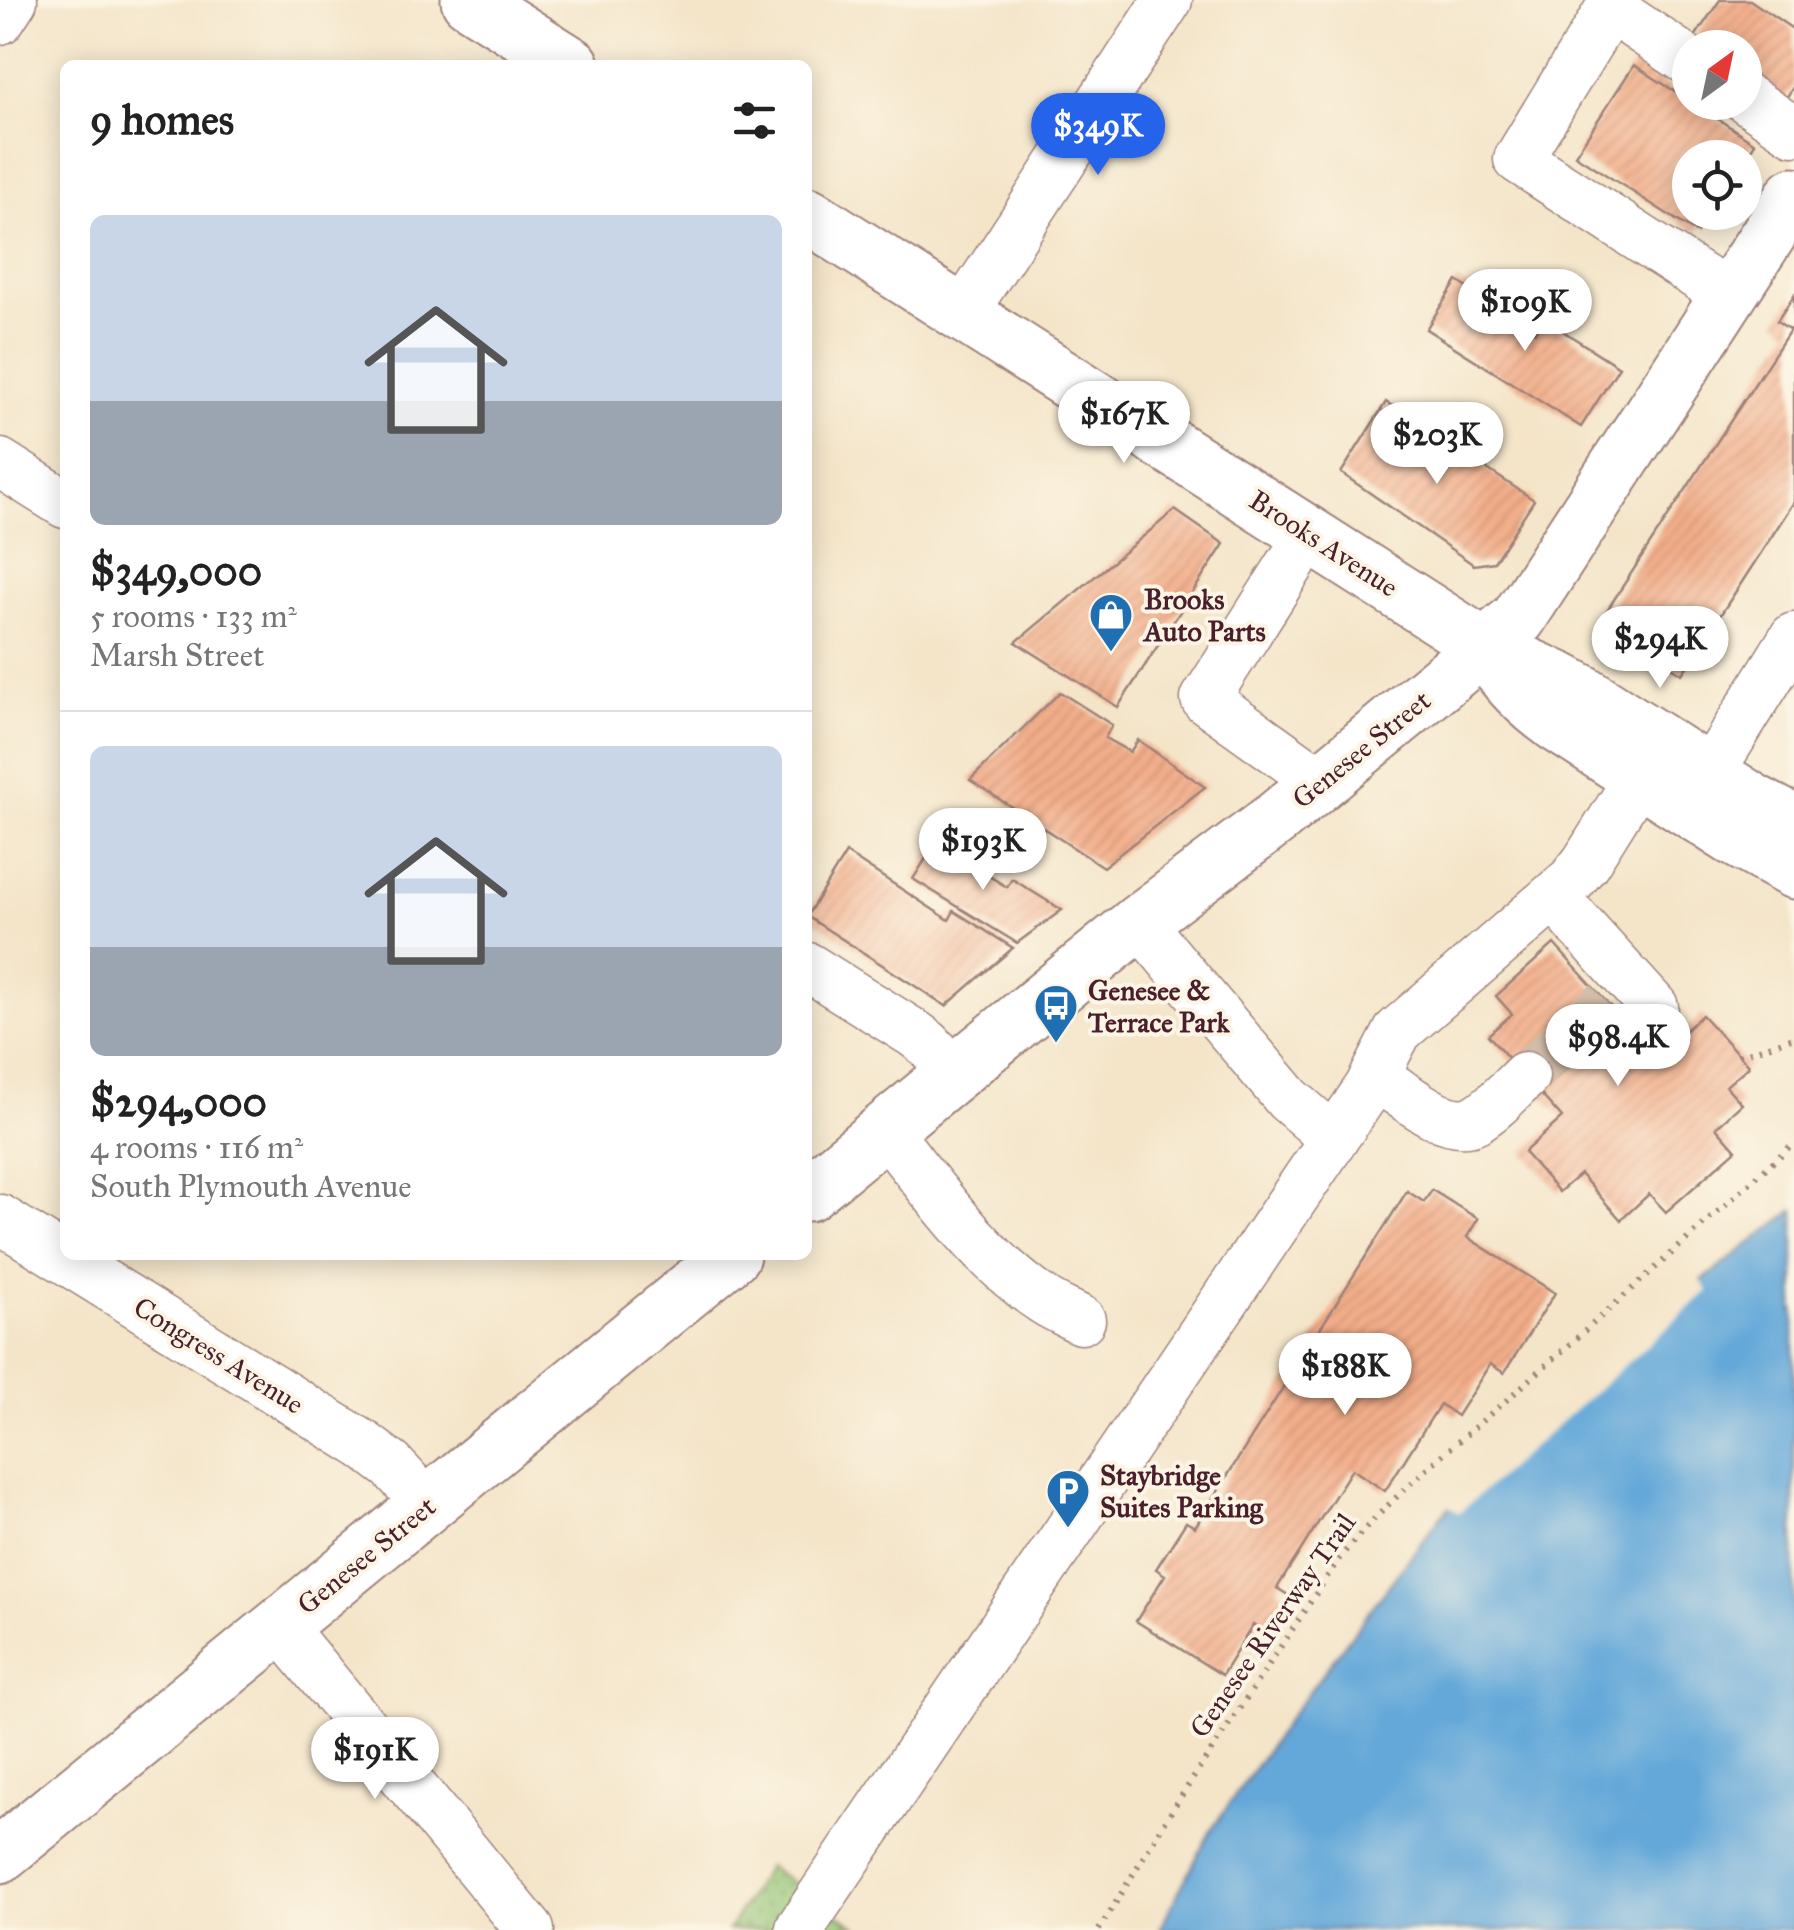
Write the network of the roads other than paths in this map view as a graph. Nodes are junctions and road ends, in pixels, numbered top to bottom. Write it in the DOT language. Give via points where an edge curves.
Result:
graph roads {
  1 [pos="13,0"];
  2 [pos="469,0"];
  3 [pos="1151,6"];
  4 [pos="0,20"];
  5 [pos="1672,50"];
  6 [pos="564,60"];
  7 [pos="1762,109"];
  8 [pos="1794,131"];
  9 [pos="1794,195"];
  10 [pos="812,217"];
  11 [pos="1728,296"];
  12 [pos="962,312"];
  13 [pos="0,463"];
  14 [pos="60,501"];
  15 [pos="1310,534"];
  16 [pos="1794,636"];
  17 [pos="1485,647"];
  18 [pos="1709,774"];
  19 [pos="1639,777"];
  20 [pos="1321,782"];
  21 [pos="1794,824"];
  22 [pos="1794,871"];
  23 [pos="1554,897"];
  24 [pos="1139,922"];
  25 [pos="812,970"];
  26 [pos="1631,997"];
  27 [pos="954,1073"];
  28 [pos="1376,1076"];
  29 [pos="1526,1076"];
  30 [pos="885,1130"];
  31 [pos="1333,1138"];
  32 [pos="812,1191"];
  33 [pos="0,1218"];
  34 [pos="60,1255"];
  35 [pos="67,1260"];
  36 [pos="726,1260"];
  37 [pos="1081,1320"];
  38 [pos="428,1505"];
  39 [pos="280,1626"];
  40 [pos="0,1856"];
  41 [pos="530,1930"];
  42 [pos="803,1930"];
  1 -- 4 [label="street"];
  2 -- 6 [label="main road"];
  3 -- 12 [label="street"];
  5 -- 11 [label="street" via="1610,8 1518,159"];
  7 -- 8 [label="street"];
  9 -- 11 [label="main road, Genesee Street"];
  10 -- 12 [label="main road, Brooks Avenue"];
  11 -- 17 [label="main road, Genesee Street" via="1528,605"];
  12 -- 15 [label="main road, Brooks Avenue"];
  13 -- 14 [label="street"];
  15 -- 17 [label="main road, Brooks Avenue"];
  15 -- 20 [label="street" via="1205,699"];
  16 -- 18 [label="street"];
  17 -- 18 [label="main road" via="1584,693"];
  17 -- 19 [label="main road" via="1534,708"];
  17 -- 20 [label="main road, Genesee Street"];
  18 -- 21 [label="main road"];
  19 -- 22 [label="main road"];
  19 -- 23 [label="street" via="1586,862"];
  20 -- 24 [label="main road, Genesee Street"];
  23 -- 26 [label="street"];
  23 -- 28 [label="street" via="1398,1032"];
  24 -- 27 [label="main road, Genesee Street"];
  24 -- 31 [label="street" via="1288,1099"];
  25 -- 27 [label="street" via="915,1034"];
  27 -- 30 [label="main road, Genesee Street"];
  28 -- 29 [label="street" via="1437,1116 1462,1124"];
  28 -- 31 [label="street"];
  30 -- 32 [label="main road, Genesee Street"];
  30 -- 37 [label="street" via="1012,1276"];
  31 -- 42 [label="street"];
  33 -- 34 [label="street, Congress Avenue"];
  35 -- 38 [label="street, Congress Avenue" via="364,1445"];
  36 -- 38 [label="main road, Genesee Street"];
  38 -- 39 [label="main road, Genesee Street"];
  39 -- 40 [label="main road, Genesee Street"];
  39 -- 41 [label="street"];
}
